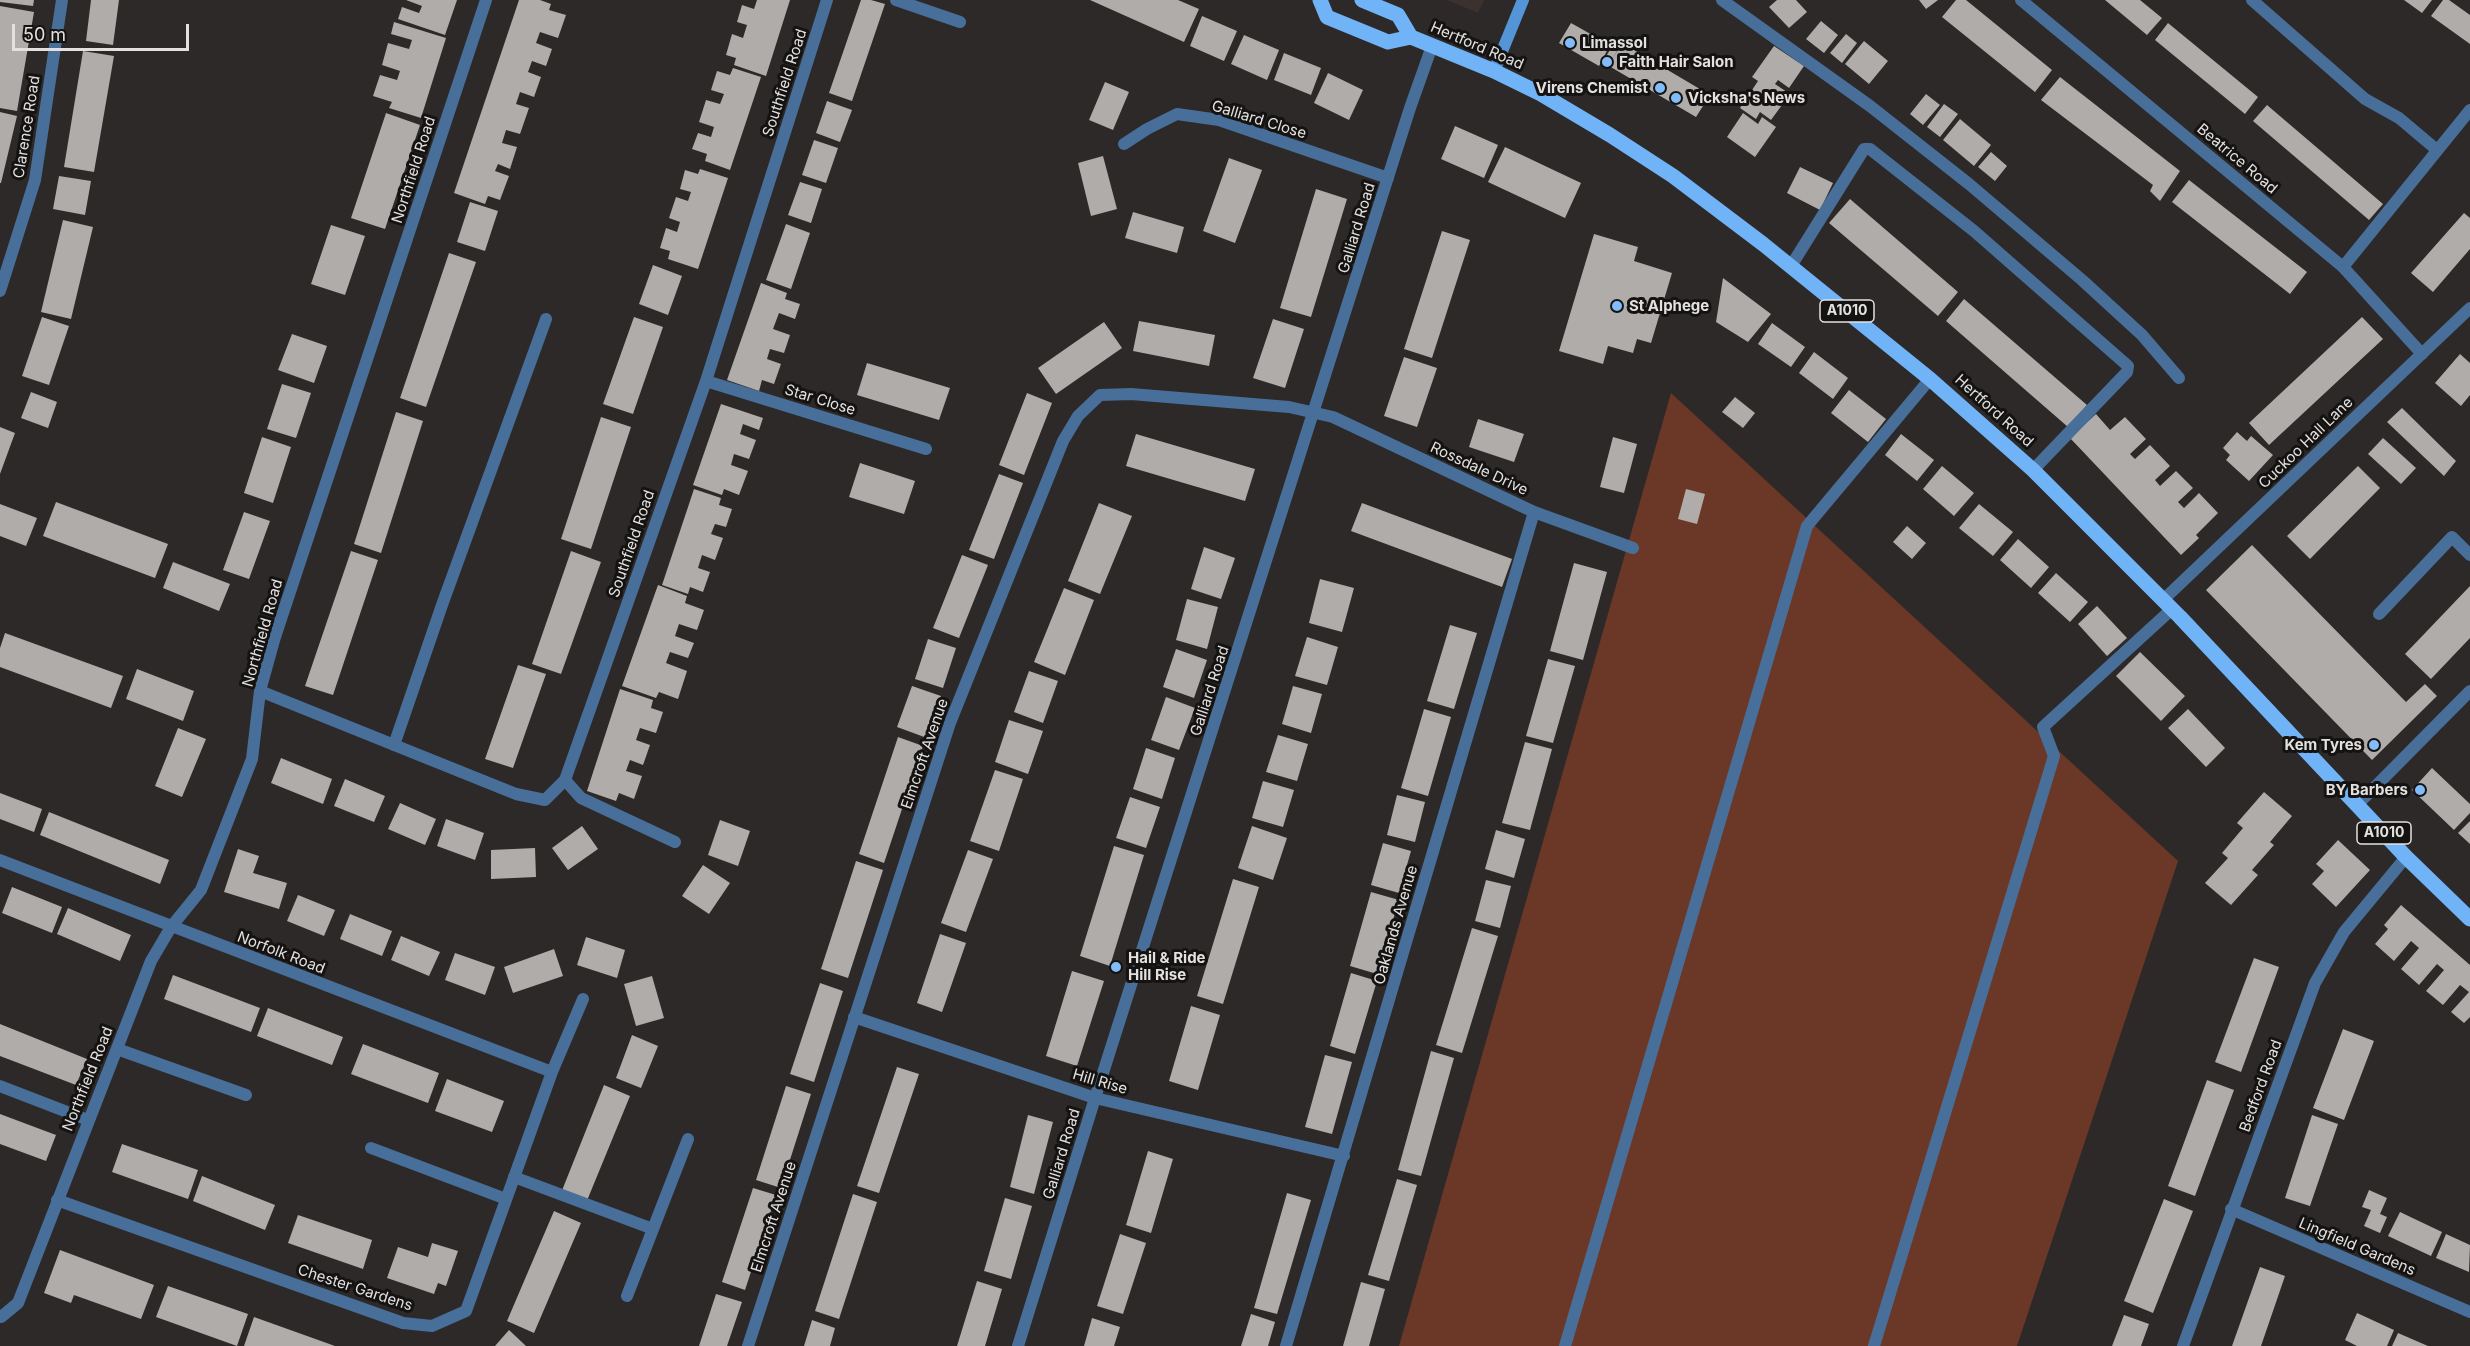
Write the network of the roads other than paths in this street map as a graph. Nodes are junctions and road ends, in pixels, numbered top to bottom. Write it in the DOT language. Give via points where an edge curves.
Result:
graph roads {
  1 [pos="62,0"];
  2 [pos="486,0"];
  3 [pos="827,0"];
  4 [pos="896,0"];
  5 [pos="1320,0"];
  6 [pos="1362,0"];
  7 [pos="1523,0"];
  8 [pos="1722,0"];
  9 [pos="2021,0"];
  10 [pos="2252,0"];
  11 [pos="1378,3"];
  12 [pos="960,22"];
  13 [pos="1411,37"];
  14 [pos="1432,46"];
  15 [pos="1494,71"];
  16 [pos="2470,110"];
  17 [pos="1124,144"];
  18 [pos="2438,150"];
  19 [pos="1388,178"];
  20 [pos="1791,266"];
  21 [pos="2343,267"];
  22 [pos="0,291"];
  23 [pos="2470,308"];
  24 [pos="546,319"];
  25 [pos="2422,354"];
  26 [pos="2179,378"];
  27 [pos="1930,379"];
  28 [pos="706,381"];
  29 [pos="1315,412"];
  30 [pos="926,449"];
  31 [pos="2033,470"];
  32 [pos="1534,512"];
  33 [pos="1633,548"];
  34 [pos="2470,555"];
  35 [pos="2168,605"];
  36 [pos="2379,614"];
  37 [pos="260,691"];
  38 [pos="2470,691"];
  39 [pos="394,745"];
  40 [pos="565,780"];
  41 [pos="2357,805"];
  42 [pos="675,842"];
  43 [pos="2406,857"];
  44 [pos="0,860"];
  45 [pos="2470,919"];
  46 [pos="171,927"];
  47 [pos="583,999"];
  48 [pos="854,1017"];
  49 [pos="117,1048"];
  50 [pos="552,1072"];
  51 [pos="0,1086"];
  52 [pos="246,1095"];
  53 [pos="1095,1098"];
  54 [pos="88,1120"];
  55 [pos="688,1139"];
  56 [pos="371,1148"];
  57 [pos="1344,1156"];
  58 [pos="514,1177"];
  59 [pos="506,1199"];
  60 [pos="57,1200"];
  61 [pos="2231,1209"];
  62 [pos="653,1229"];
  63 [pos="627,1296"];
  64 [pos="2470,1312"];
  65 [pos="0,1317"];
  66 [pos="0,1327"];
  67 [pos="748,1346"];
  68 [pos="1018,1346"];
  69 [pos="1286,1346"];
  70 [pos="1565,1346"];
  71 [pos="1874,1346"];
  72 [pos="2183,1346"];
  1 -- 22 [label="street, Clarence Road" via="35,180"];
  2 -- 37 [label="street, Northfield Road"];
  3 -- 28 [label="street, Southfield Road"];
  4 -- 12 [label="street"];
  5 -- 13 [label="main road, Hertford Road / A1010" via="1327,17 1388,42"];
  6 -- 11 [label="main road, Hertford Road"];
  7 -- 15 [label="main road"];
  8 -- 26 [label="street" via="1870,106 1977,191 2142,335"];
  9 -- 21 [label="street, Beatrice Road"];
  10 -- 18 [label="street" via="2365,99 2399,118"];
  11 -- 13 [label="main road, Hertford Road" via="1398,15"];
  13 -- 14 [label="main road, Hertford Road / A1010"];
  14 -- 15 [label="main road, Hertford Road / A1010"];
  14 -- 19 [label="street, Galliard Road"];
  15 -- 20 [label="main road, Hertford Road / A1010" via="1560,105 1673,176"];
  16 -- 18 [label="street"];
  17 -- 19 [label="street, Galliard Close" via="1177,114 1219,120"];
  18 -- 21 [label="street"];
  19 -- 29 [label="street, Galliard Road"];
  20 -- 27 [label="main road, Hertford Road / A1010"];
  20 -- 31 [label="street" via="1864,148 1974,231 2128,366 2127,372"];
  21 -- 25 [label="street, Beatrice Road"];
  23 -- 25 [label="street, Cuckoo Hall Lane"];
  24 -- 39 [label="street"];
  25 -- 35 [label="street, Cuckoo Hall Lane"];
  27 -- 31 [label="main road, Hertford Road / A1010"];
  27 -- 70 [label="street" via="1807,526"];
  28 -- 30 [label="street, Star Close"];
  28 -- 40 [label="street, Southfield Road"];
  29 -- 32 [label="street, Rossdale Drive"];
  29 -- 48 [label="street, Elmcroft Avenue" via="1100,394 1078,416 1063,441 950,723"];
  29 -- 53 [label="street, Galliard Road"];
  31 -- 35 [label="main road, Hertford Road / A1010"];
  32 -- 33 [label="street, Rossdale Drive"];
  32 -- 57 [label="street, Oaklands Avenue"];
  34 -- 36 [label="street" via="2452,537"];
  35 -- 41 [label="main road, Hertford Road / A1010"];
  35 -- 71 [label="street, Cuckoo Hall Lane" via="2043,727 2054,756"];
  37 -- 39 [label="street, Southfield Road"];
  37 -- 46 [label="street, Northfield Road" via="252,759 201,890"];
  38 -- 41 [label="street"];
  39 -- 40 [label="street, Southfield Road" via="516,794 545,800"];
  40 -- 42 [label="street" via="581,798"];
  41 -- 43 [label="main road, Hertford Road / A1010"];
  43 -- 45 [label="main road, Hertford Road / A1010"];
  43 -- 61 [label="street, Bedford Road" via="2344,932 2314,983"];
  44 -- 46 [label="street, Norfolk Road"];
  46 -- 49 [label="street, Northfield Road" via="151,961"];
  46 -- 50 [label="street, Norfolk Road"];
  47 -- 50 [label="street, Chester Gardens"];
  48 -- 53 [label="street, Hill Rise"];
  48 -- 67 [label="street, Elmcroft Avenue"];
  49 -- 52 [label="street"];
  49 -- 54 [label="street, Northfield Road"];
  50 -- 58 [label="street, Chester Gardens"];
  51 -- 54 [label="street"];
  53 -- 57 [label="street, Hill Rise"];
  53 -- 68 [label="street, Galliard Road"];
  54 -- 60 [label="street, Northfield Road"];
  55 -- 62 [label="street"];
  56 -- 59 [label="street"];
  57 -- 69 [label="street, Oaklands Avenue"];
  58 -- 59 [label="street, Chester Gardens"];
  58 -- 62 [label="street"];
  59 -- 60 [label="street, Chester Gardens" via="466,1311 432,1326 403,1323"];
  60 -- 65 [label="street, Northfield Road" via="18,1303"];
  61 -- 64 [label="street, Lingfield Gardens"];
  61 -- 72 [label="street, Bedford Road"];
  62 -- 63 [label="street"];
  65 -- 66 [label="street"];
}
